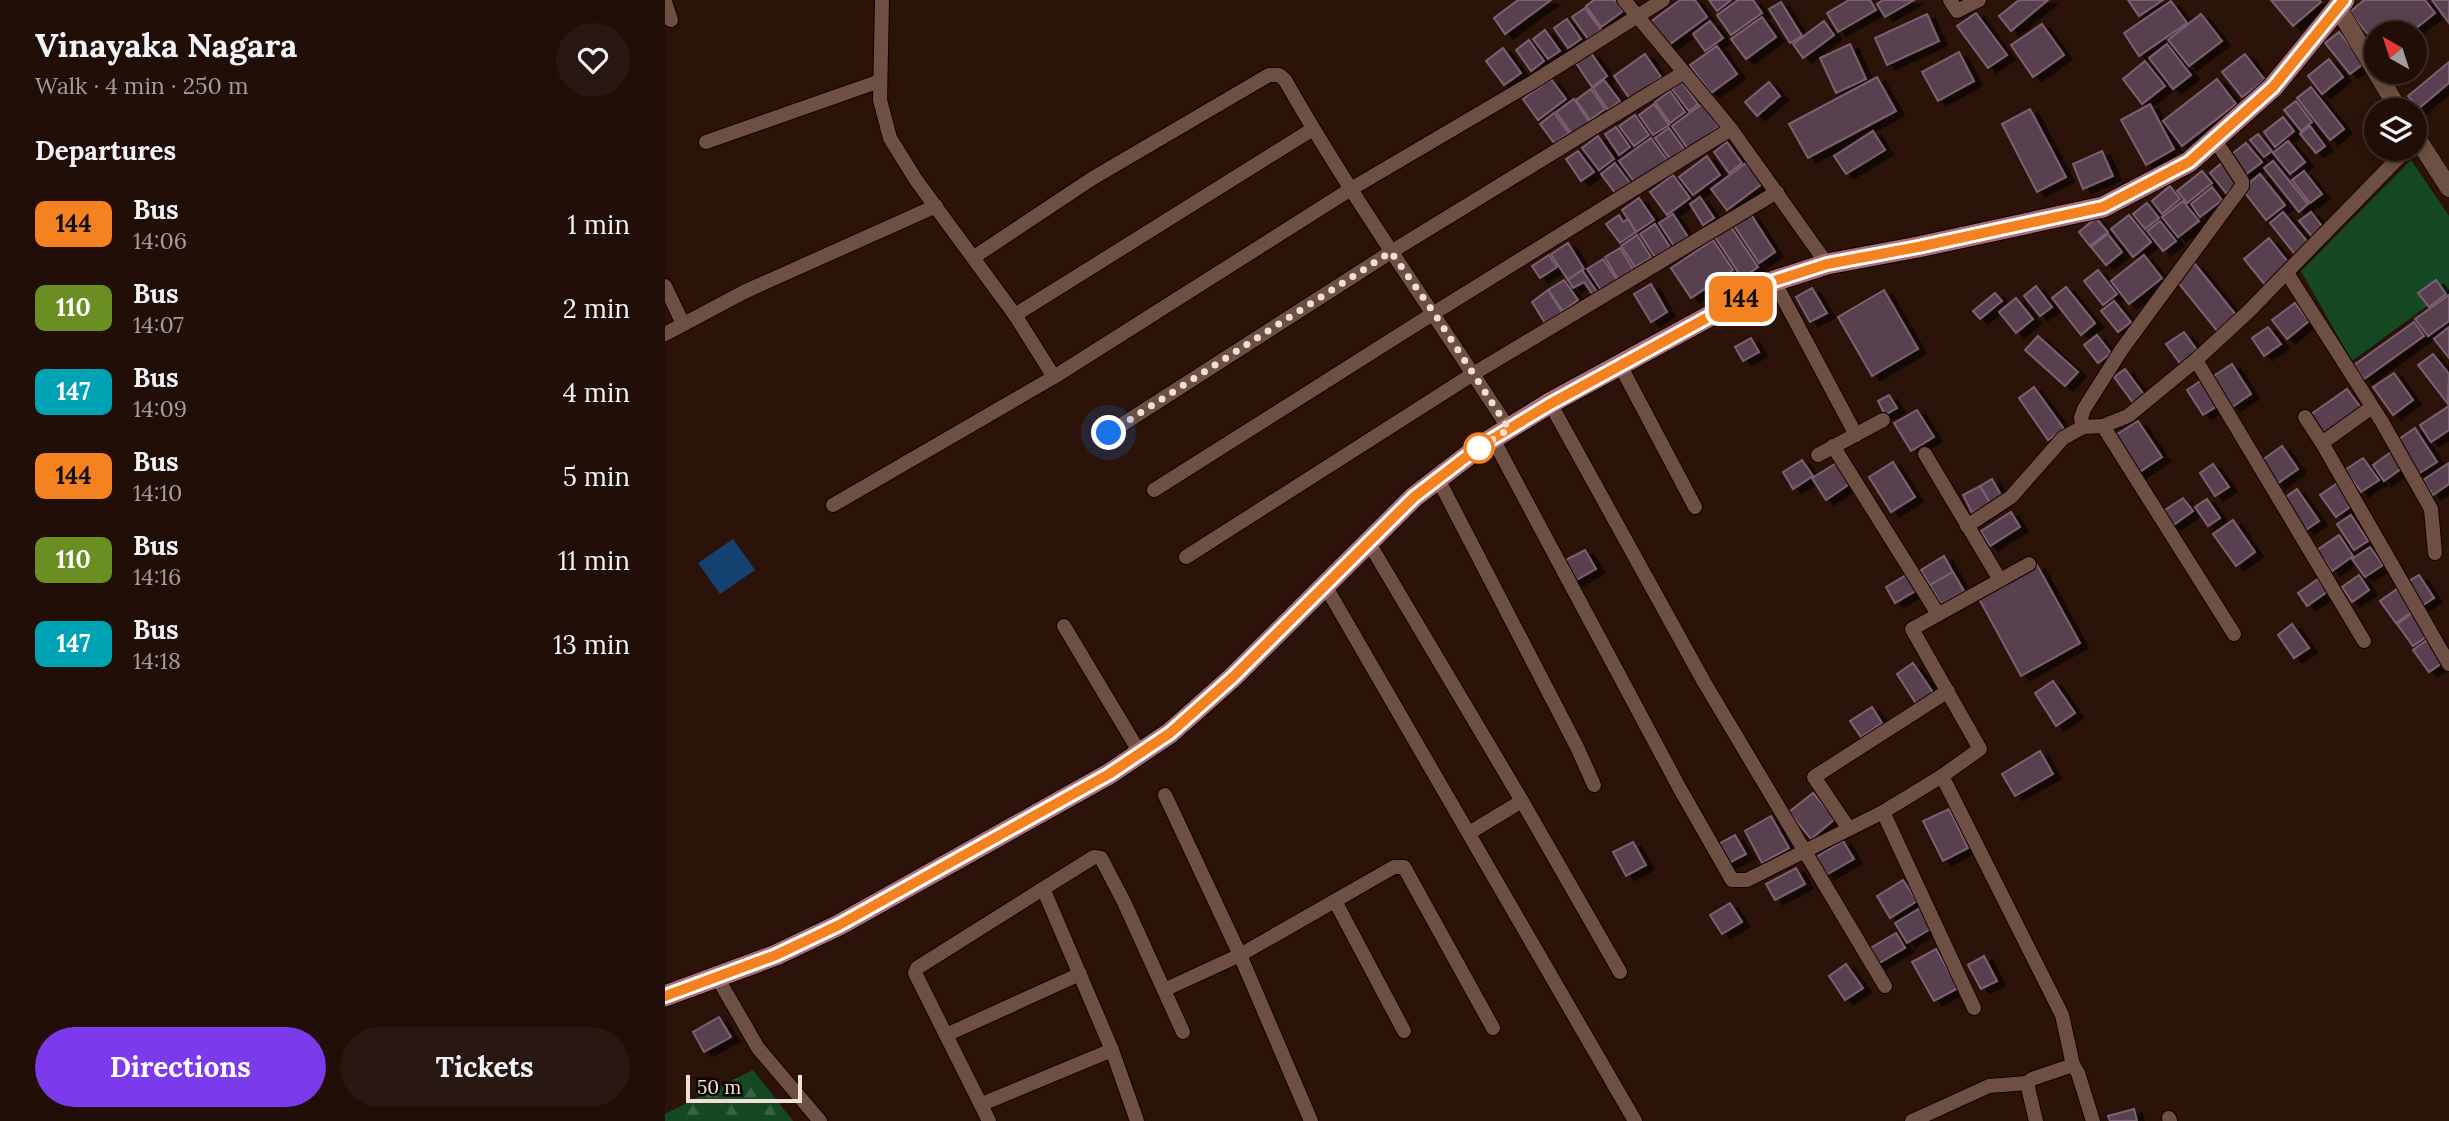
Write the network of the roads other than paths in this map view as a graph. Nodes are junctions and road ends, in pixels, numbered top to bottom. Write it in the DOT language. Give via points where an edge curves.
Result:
graph roads {
  1 [pos="882,0"];
  2 [pos="1624,0"];
  3 [pos="1663,0"];
  4 [pos="1950,0"];
  5 [pos="1979,0"];
  6 [pos="665,2"];
  7 [pos="2341,4"];
  8 [pos="1637,16"];
  9 [pos="671,20"];
  10 [pos="1683,73"];
  11 [pos="880,81"];
  12 [pos="2392,98"];
  13 [pos="1313,129"];
  14 [pos="1731,129"];
  15 [pos="2215,140"];
  16 [pos="706,142"];
  17 [pos="2427,159"];
  18 [pos="2394,161"];
  19 [pos="2449,188"];
  20 [pos="1351,190"];
  21 [pos="1777,192"];
  22 [pos="936,206"];
  23 [pos="1391,252"];
  24 [pos="974,257"];
  25 [pos="1827,264"];
  26 [pos="2287,273"];
  27 [pos="1774,281"];
  28 [pos="665,286"];
  29 [pos="1434,313"];
  30 [pos="1015,315"];
  31 [pos="683,324"];
  32 [pos="665,334"];
  33 [pos="2196,360"];
  34 [pos="1620,365"];
  35 [pos="1473,374"];
  36 [pos="1054,377"];
  37 [pos="1550,404"];
  38 [pos="2372,407"];
  39 [pos="2305,417"];
  40 [pos="1883,420"];
  41 [pos="2103,426"];
  42 [pos="2083,427"];
  43 [pos="1109,433"];
  44 [pos="1501,434"];
  45 [pos="1856,435"];
  46 [pos="2322,443"];
  47 [pos="1833,446"];
  48 [pos="1925,454"];
  49 [pos="1818,455"];
  50 [pos="1437,477"];
  51 [pos="1154,490"];
  52 [pos="833,505"];
  53 [pos="1695,507"];
  54 [pos="1967,526"];
  55 [pos="1369,543"];
  56 [pos="2435,553"];
  57 [pos="1186,557"];
  58 [pos="2029,564"];
  59 [pos="2000,580"];
  60 [pos="1326,587"];
  61 [pos="1938,614"];
  62 [pos="1064,626"];
  63 [pos="2234,634"];
  64 [pos="2364,641"];
  65 [pos="2449,664"];
  66 [pos="1948,691"];
  67 [pos="1140,753"];
  68 [pos="1942,776"];
  69 [pos="1594,785"];
  70 [pos="1165,795"];
  71 [pos="1522,801"];
  72 [pos="1883,812"];
  73 [pos="1849,829"];
  74 [pos="1469,834"];
  75 [pos="1806,851"];
  76 [pos="1041,890"];
  77 [pos="1335,901"];
  78 [pos="1240,955"];
  79 [pos="1620,972"];
  80 [pos="1080,974"];
  81 [pos="717,977"];
  82 [pos="1885,986"];
  83 [pos="1164,990"];
  84 [pos="665,996"];
  85 [pos="1974,1008"];
  86 [pos="1493,1028"];
  87 [pos="1404,1031"];
  88 [pos="1183,1032"];
  89 [pos="946,1035"];
  90 [pos="1112,1049"];
  91 [pos="2073,1065"];
  92 [pos="2027,1083"];
  93 [pos="982,1104"];
  94 [pos="820,1121"];
  95 [pos="989,1121"];
  96 [pos="1137,1121"];
  97 [pos="1311,1121"];
  98 [pos="1635,1121"];
  99 [pos="1912,1121"];
  100 [pos="2036,1121"];
  101 [pos="2093,1121"];
  1 -- 11 [label="street"];
  2 -- 8 [label="street"];
  3 -- 8 [label="street"];
  4 -- 5 [label="street" via="1957,11"];
  6 -- 9 [label="street"];
  7 -- 12 [label="street"];
  7 -- 15 [label="main road" via="2273,87"];
  8 -- 10 [label="street"];
  8 -- 20 [label="street"];
  10 -- 14 [label="street"];
  10 -- 23 [label="street"];
  11 -- 16 [label="street"];
  11 -- 22 [label="street" via="890,138"];
  13 -- 20 [label="street"];
  13 -- 24 [label="street" via="1285,80 1269,75 1093,178"];
  13 -- 30 [label="street"];
  14 -- 21 [label="street"];
  14 -- 29 [label="street"];
  15 -- 25 [label="main road" via="2189,162 2103,207"];
  15 -- 42 [label="street" via="2242,186 2122,349 2084,409"];
  17 -- 19 [label="street"];
  18 -- 26 [label="street"];
  20 -- 23 [label="street"];
  20 -- 36 [label="street"];
  21 -- 25 [label="street"];
  21 -- 35 [label="street"];
  22 -- 24 [label="street"];
  22 -- 31 [label="street"];
  23 -- 29 [label="street"];
  23 -- 43 [label="street"];
  24 -- 30 [label="street"];
  25 -- 27 [label="main road"];
  26 -- 33 [label="street"];
  26 -- 38 [label="street"];
  27 -- 34 [label="main road"];
  27 -- 45 [label="street"];
  28 -- 31 [label="street"];
  29 -- 35 [label="street"];
  29 -- 51 [label="street"];
  30 -- 36 [label="street"];
  31 -- 32 [label="street"];
  33 -- 41 [label="street" via="2128,416"];
  33 -- 64 [label="street"];
  34 -- 37 [label="main road"];
  34 -- 53 [label="street"];
  35 -- 44 [label="street"];
  35 -- 57 [label="street"];
  36 -- 52 [label="street"];
  37 -- 44 [label="main road"];
  37 -- 75 [label="street" via="1704,682"];
  38 -- 46 [label="street"];
  38 -- 56 [label="street" via="2431,509"];
  39 -- 46 [label="street"];
  40 -- 45 [label="street"];
  41 -- 42 [label="street"];
  41 -- 63 [label="street"];
  42 -- 54 [label="street" via="2063,438 2011,497"];
  44 -- 50 [label="main road"];
  44 -- 75 [label="street" via="1675,778 1732,880 1747,880"];
  45 -- 47 [label="street"];
  46 -- 65 [label="street"];
  47 -- 49 [label="street"];
  47 -- 61 [label="street"];
  48 -- 54 [label="street"];
  50 -- 55 [label="main road"];
  50 -- 69 [label="street"];
  54 -- 59 [label="street"];
  55 -- 60 [label="main road"];
  55 -- 71 [label="street"];
  58 -- 59 [label="street"];
  59 -- 61 [label="street"];
  60 -- 67 [label="main road" via="1224,685"];
  60 -- 74 [label="street"];
  61 -- 66 [label="street" via="1912,629"];
  62 -- 67 [label="street"];
  66 -- 68 [label="street" via="1980,749"];
  66 -- 73 [label="street" via="1814,778"];
  67 -- 81 [label="main road" via="839,925"];
  68 -- 72 [label="street"];
  68 -- 91 [label="street" via="2062,1015"];
  70 -- 78 [label="street"];
  71 -- 74 [label="street"];
  71 -- 79 [label="street"];
  72 -- 73 [label="street"];
  72 -- 85 [label="street"];
  73 -- 75 [label="street"];
  74 -- 98 [label="street"];
  75 -- 82 [label="street"];
  76 -- 80 [label="street"];
  76 -- 83 [label="street" via="1094,857 1101,858"];
  76 -- 89 [label="street" via="917,968 916,978"];
  77 -- 78 [label="street"];
  77 -- 86 [label="street" via="1394,867 1404,867"];
  77 -- 87 [label="street"];
  78 -- 83 [label="street"];
  78 -- 97 [label="street"];
  80 -- 89 [label="street"];
  80 -- 90 [label="street"];
  81 -- 84 [label="main road"];
  81 -- 94 [label="street" via="758,1048"];
  83 -- 88 [label="street"];
  89 -- 93 [label="street"];
  90 -- 93 [label="street"];
  90 -- 96 [label="street"];
  91 -- 92 [label="street"];
  91 -- 101 [label="street"];
  92 -- 99 [label="street" via="1989,1086"];
  92 -- 100 [label="street"];
  93 -- 95 [label="street"];
}
